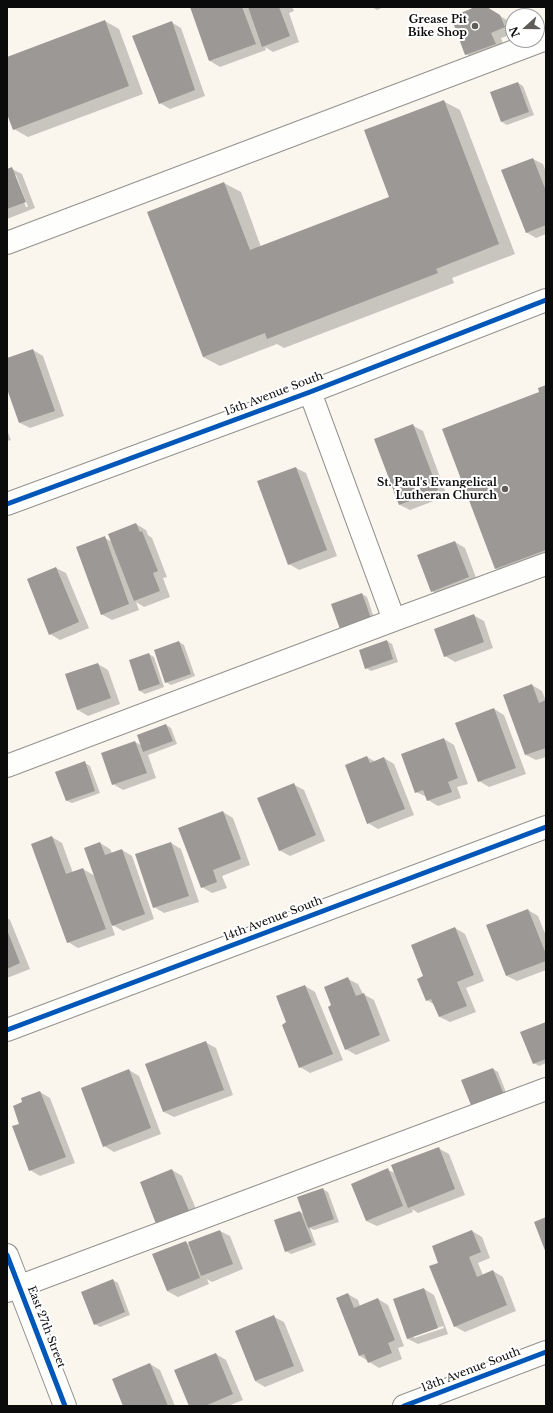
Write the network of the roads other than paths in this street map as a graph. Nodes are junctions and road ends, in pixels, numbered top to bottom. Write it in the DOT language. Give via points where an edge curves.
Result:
graph roads {
  1 [pos="546,39"];
  2 [pos="7,244"];
  3 [pos="546,300"];
  4 [pos="310,392"];
  5 [pos="7,504"];
  6 [pos="546,564"];
  7 [pos="394,620"];
  8 [pos="7,766"];
  9 [pos="546,826"];
  10 [pos="7,1030"];
  11 [pos="546,1089"];
  12 [pos="7,1255"];
  13 [pos="13,1288"];
  14 [pos="546,1352"];
  15 [pos="65,1406"];
  16 [pos="404,1406"];
  1 -- 2 [label="street"];
  3 -- 4 [label="street, 15th Avenue South"];
  4 -- 5 [label="street, 15th Avenue South"];
  4 -- 7 [label="street"];
  6 -- 7 [label="street"];
  7 -- 8 [label="street"];
  9 -- 10 [label="street, 14th Avenue South"];
  11 -- 13 [label="street"];
  12 -- 13 [label="street, East 27th Street"];
  13 -- 15 [label="street, East 27th Street"];
  14 -- 16 [label="street, 13th Avenue South"];
}
